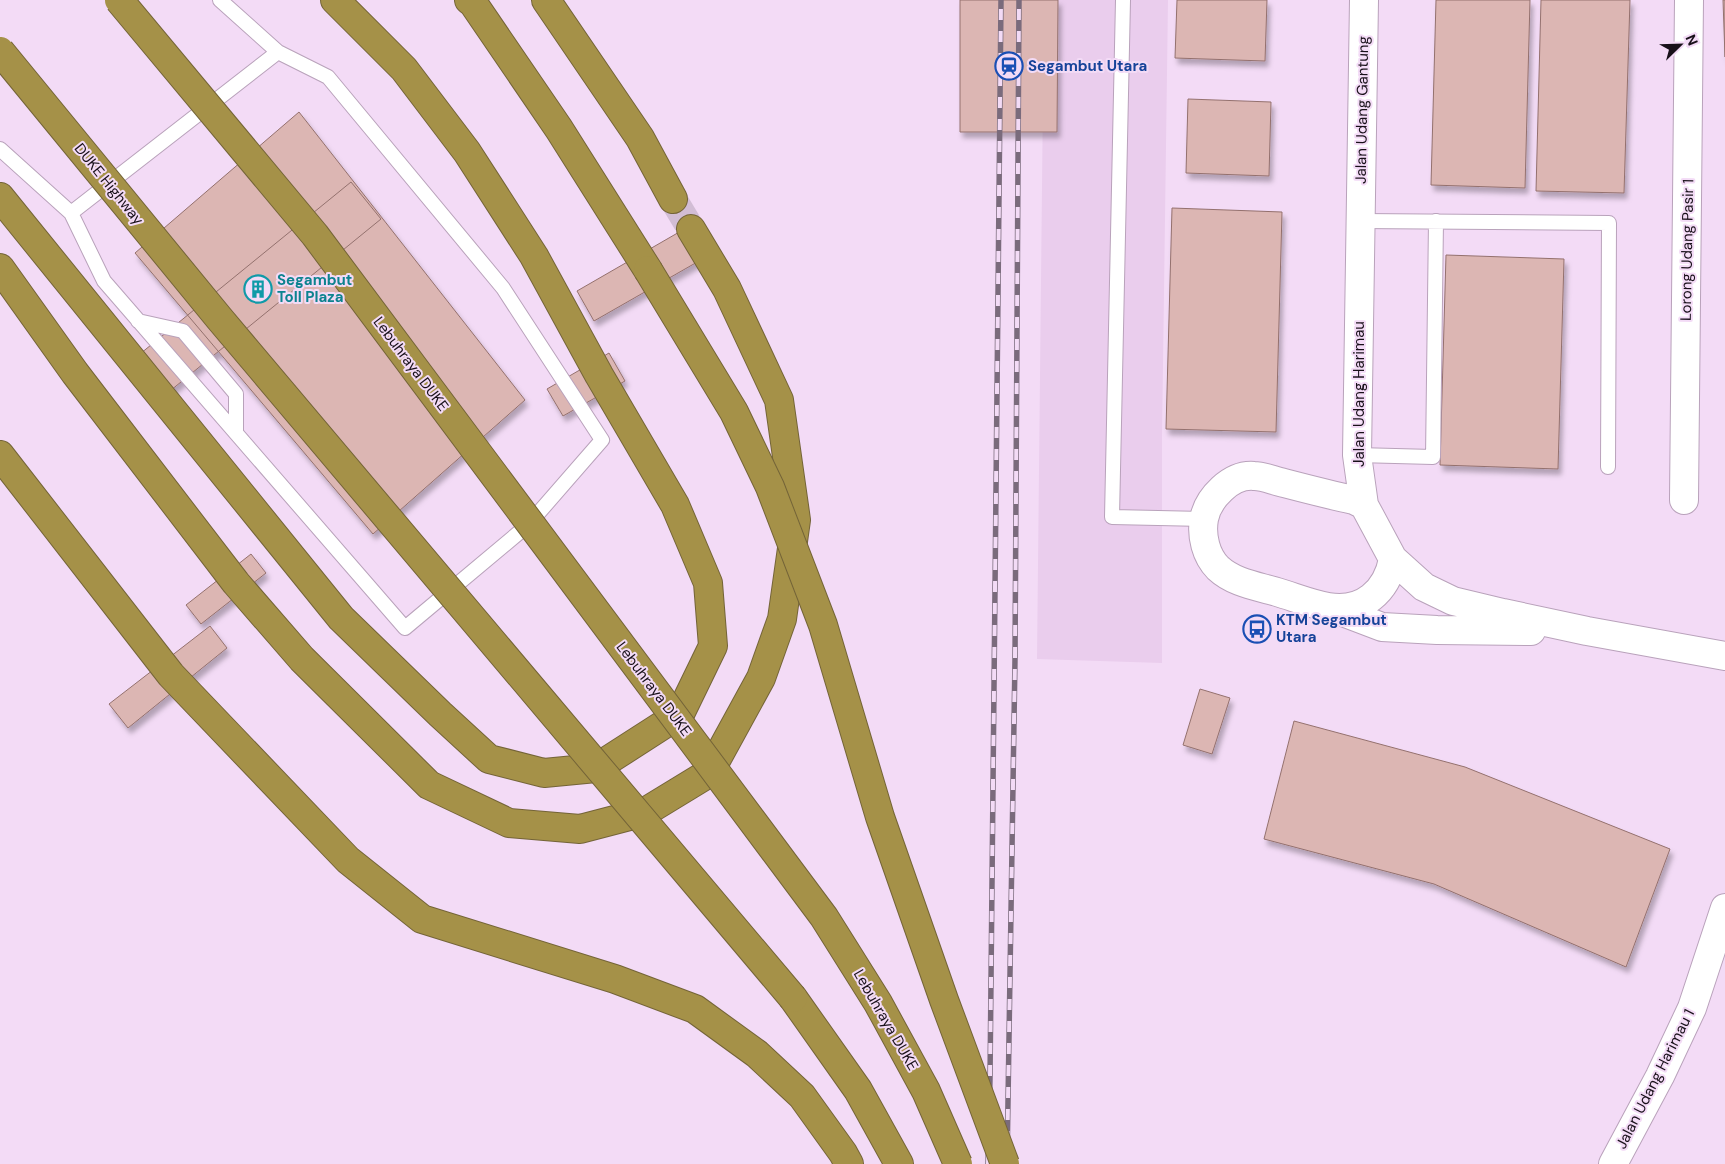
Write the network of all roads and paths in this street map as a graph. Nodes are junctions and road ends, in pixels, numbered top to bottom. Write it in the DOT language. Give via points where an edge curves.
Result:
graph roads {
  1 [pos="119,0"];
  2 [pos="220,0"];
  3 [pos="335,0"];
  4 [pos="546,0"];
  5 [pos="1123,0"];
  6 [pos="1364,0"];
  7 [pos="1689,0"];
  8 [pos="471,1"];
  9 [pos="0,51"];
  10 [pos="278,52"];
  11 [pos="0,150"];
  12 [pos="0,197"];
  13 [pos="673,199"];
  14 [pos="72,213"];
  15 [pos="1436,220"];
  16 [pos="1360,221"];
  17 [pos="691,229"];
  18 [pos="0,268"];
  19 [pos="138,321"];
  20 [pos="236,434"];
  21 [pos="0,455"];
  22 [pos="1357,456"];
  23 [pos="1608,467"];
  24 [pos="1684,500"];
  25 [pos="1364,505"];
  26 [pos="1204,519"];
  27 [pos="1393,558"];
  28 [pos="1329,607"];
  29 [pos="1587,631"];
  30 [pos="1725,656"];
  31 [pos="1725,908"];
  32 [pos="848,1164"];
  33 [pos="899,1164"];
  34 [pos="958,1164"];
  35 [pos="1005,1164"];
  36 [pos="1612,1164"];
  1 -- 34 [label="highway, Lebuhraya DUKE, bridge" via="315,236 824,917 878,1002 926,1091"];
  2 -- 10 [label="lane"];
  3 -- 12 [label="highway" via="404,70 472,160 534,256 675,505 708,583 713,646 680,714 596,768 544,773 488,759 440,714 341,618"];
  4 -- 13 [label="highway" via="640,138"];
  5 -- 26 [label="lane" via="1112,517"];
  6 -- 16 [label="street, Jalan Udang Gantung"];
  7 -- 24 [label="street, Lorong Udang Pasir 1"];
  8 -- 35 [label="highway, bridge" via="560,129 648,270 734,412 770,487 823,625 880,817"];
  9 -- 33 [label="highway, DUKE Highway, bridge" via="219,318 793,998 858,1090"];
  10 -- 14 [label="lane"];
  10 -- 20 [label="lane" via="328,77 503,288 602,440 528,524 405,628"];
  11 -- 14 [label="lane"];
  14 -- 19 [label="lane" via="104,281"];
  15 -- 16 [label="lane"];
  15 -- 22 [label="lane" via="1433,457"];
  15 -- 23 [label="lane" via="1609,222"];
  16 -- 22 [label="street, Jalan Udang Harimau"];
  17 -- 18 [label="highway" via="727,289 779,400 796,520 782,619 762,678 709,772 646,812 580,829 508,823 429,785 302,659 236,583"];
  19 -- 20 [label="lane"];
  19 -- 20 [label="lane" via="183,331 236,394"];
  21 -- 32 [label="highway" via="171,675 348,860 422,919 615,979 695,1010 756,1054 802,1096"];
  22 -- 25 [label="street, Jalan Udang Harimau"];
  25 -- 26 [label="street" via="1253,476 1235,480 1220,489"];
  25 -- 27 [label="street, Jalan Udang Harimau"];
  26 -- 28 [label="street" via="1203,536 1208,553 1217,567 1231,578"];
  27 -- 28 [label="street" via="1388,577 1378,592 1363,603 1346,608"];
  27 -- 29 [label="street, Jalan Udang Harimau" via="1424,587 1453,601"];
  28 -- 29 [label="street, Jalan Udang Harimau" via="1382,627"];
  29 -- 30 [label="street, Jalan Udang Harimau"];
  31 -- 36 [label="street, Jalan Udang Harimau 1" via="1692,1008 1660,1076"];
}
